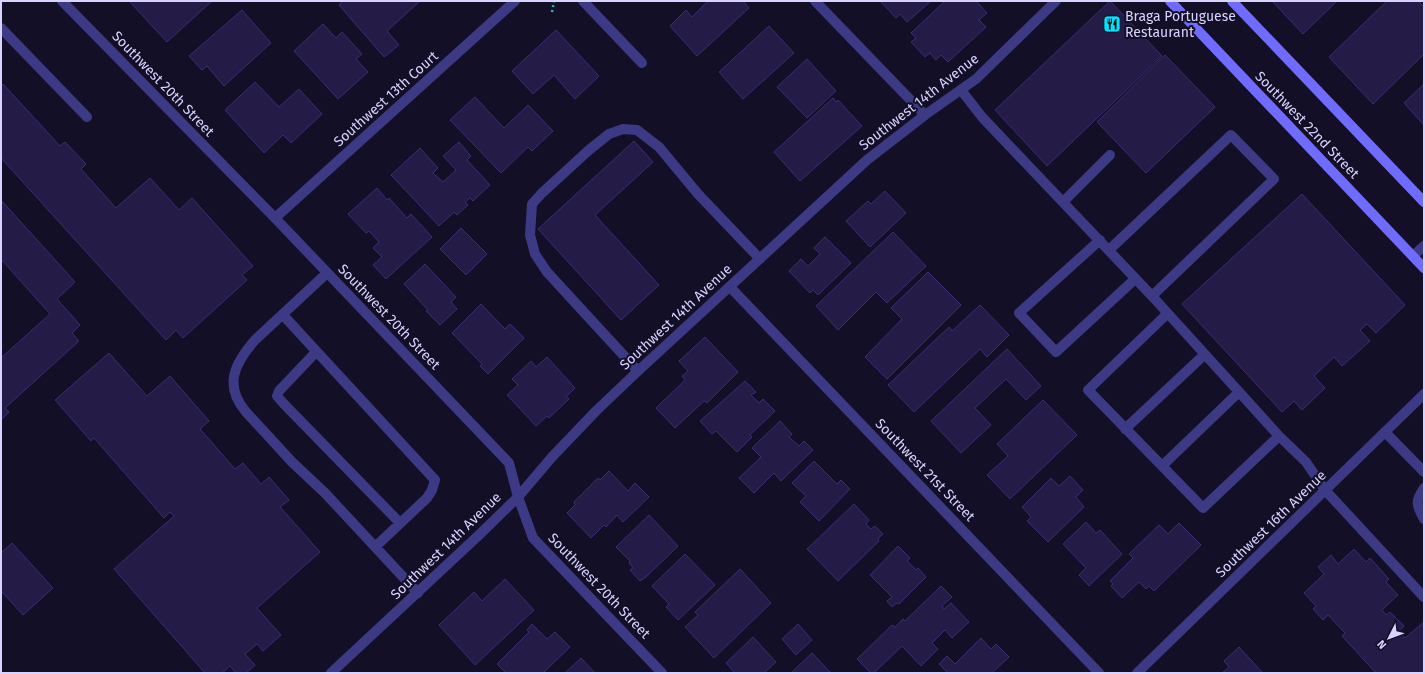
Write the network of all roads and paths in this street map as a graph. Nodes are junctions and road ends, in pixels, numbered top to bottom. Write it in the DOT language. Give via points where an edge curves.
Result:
graph roads {
  1 [pos="62,1"];
  2 [pos="515,1"];
  3 [pos="554,1"];
  4 [pos="583,1"];
  5 [pos="815,1"];
  6 [pos="1056,1"];
  7 [pos="1170,1"];
  8 [pos="1232,1"];
  9 [pos="552,12"];
  10 [pos="1,28"];
  11 [pos="642,63"];
  12 [pos="961,90"];
  13 [pos="925,115"];
  14 [pos="87,117"];
  15 [pos="1110,155"];
  16 [pos="1063,202"];
  17 [pos="1424,202"];
  18 [pos="275,218"];
  19 [pos="1100,240"];
  20 [pos="1424,246"];
  21 [pos="1109,250"];
  22 [pos="1413,256"];
  23 [pos="760,259"];
  24 [pos="1424,268"];
  25 [pos="327,273"];
  26 [pos="1136,279"];
  27 [pos="730,287"];
  28 [pos="1152,296"];
  29 [pos="1167,314"];
  30 [pos="283,315"];
  31 [pos="316,352"];
  32 [pos="1204,355"];
  33 [pos="638,370"];
  34 [pos="1239,392"];
  35 [pos="1423,398"];
  36 [pos="1125,429"];
  37 [pos="1385,432"];
  38 [pos="1279,436"];
  39 [pos="1162,466"];
  40 [pos="1424,472"];
  41 [pos="1424,488"];
  42 [pos="1325,490"];
  43 [pos="518,497"];
  44 [pos="1424,519"];
  45 [pos="400,523"];
  46 [pos="375,547"];
  47 [pos="418,593"];
  48 [pos="1424,597"];
  49 [pos="331,673"];
  50 [pos="662,673"];
  51 [pos="1099,673"];
  52 [pos="1137,673"];
  1 -- 18 [label="street, Southwest 20th Street"];
  2 -- 18 [label="street, Southwest 13th Court"];
  3 -- 9 [label="path"];
  4 -- 11 [label="street"];
  5 -- 13 [label="street"];
  6 -- 12 [label="street, Southwest 14th Avenue" via="976,79"];
  7 -- 22 [label="main road, Southwest 22nd Street"];
  8 -- 17 [label="main road"];
  10 -- 14 [label="street"];
  12 -- 13 [label="street, Southwest 14th Avenue"];
  12 -- 16 [label="street" via="982,117"];
  13 -- 23 [label="street, Southwest 14th Avenue" via="867,160"];
  15 -- 16 [label="street"];
  16 -- 19 [label="street"];
  18 -- 25 [label="street, Southwest 20th Street"];
  19 -- 21 [label="street"];
  19 -- 26 [label="street" via="1019,312 1056,352"];
  20 -- 22 [label="street"];
  21 -- 26 [label="street"];
  21 -- 28 [label="street" via="1231,135 1274,179"];
  22 -- 24 [label="main road, Southwest 22nd Street"];
  23 -- 27 [label="street, Southwest 14th Avenue"];
  23 -- 33 [label="street" via="698,194 658,147 636,130 623,129 609,134 589,150 532,204 530,235 535,254 547,272"];
  25 -- 30 [label="street"];
  25 -- 43 [label="street, Southwest 20th Street" via="509,462"];
  26 -- 28 [label="street"];
  27 -- 33 [label="street, Southwest 14th Avenue"];
  27 -- 51 [label="street, Southwest 21st Street"];
  28 -- 29 [label="street"];
  29 -- 32 [label="street"];
  29 -- 36 [label="street" via="1088,390"];
  30 -- 31 [label="street"];
  30 -- 46 [label="street" via="255,340 237,364 234,391 239,404"];
  31 -- 45 [label="street" via="435,480 427,498"];
  31 -- 45 [label="street" via="284,385 278,396"];
  32 -- 34 [label="street"];
  32 -- 36 [label="street"];
  33 -- 43 [label="street, Southwest 14th Avenue" via="552,457"];
  34 -- 38 [label="street"];
  34 -- 39 [label="street"];
  35 -- 37 [label="street, Southwest 16th Avenue"];
  36 -- 39 [label="street"];
  37 -- 40 [label="street"];
  37 -- 42 [label="street, Southwest 16th Avenue"];
  38 -- 39 [label="street" via="1203,508"];
  38 -- 42 [label="street" via="1306,462"];
  41 -- 44 [label="street" via="1417,503"];
  42 -- 48 [label="street"];
  42 -- 52 [label="street, Southwest 16th Avenue"];
  43 -- 47 [label="street, Southwest 14th Avenue"];
  43 -- 50 [label="street, Southwest 20th Street" via="533,538"];
  45 -- 46 [label="street"];
  46 -- 47 [label="street"];
  47 -- 49 [label="street, Southwest 14th Avenue"];
}
